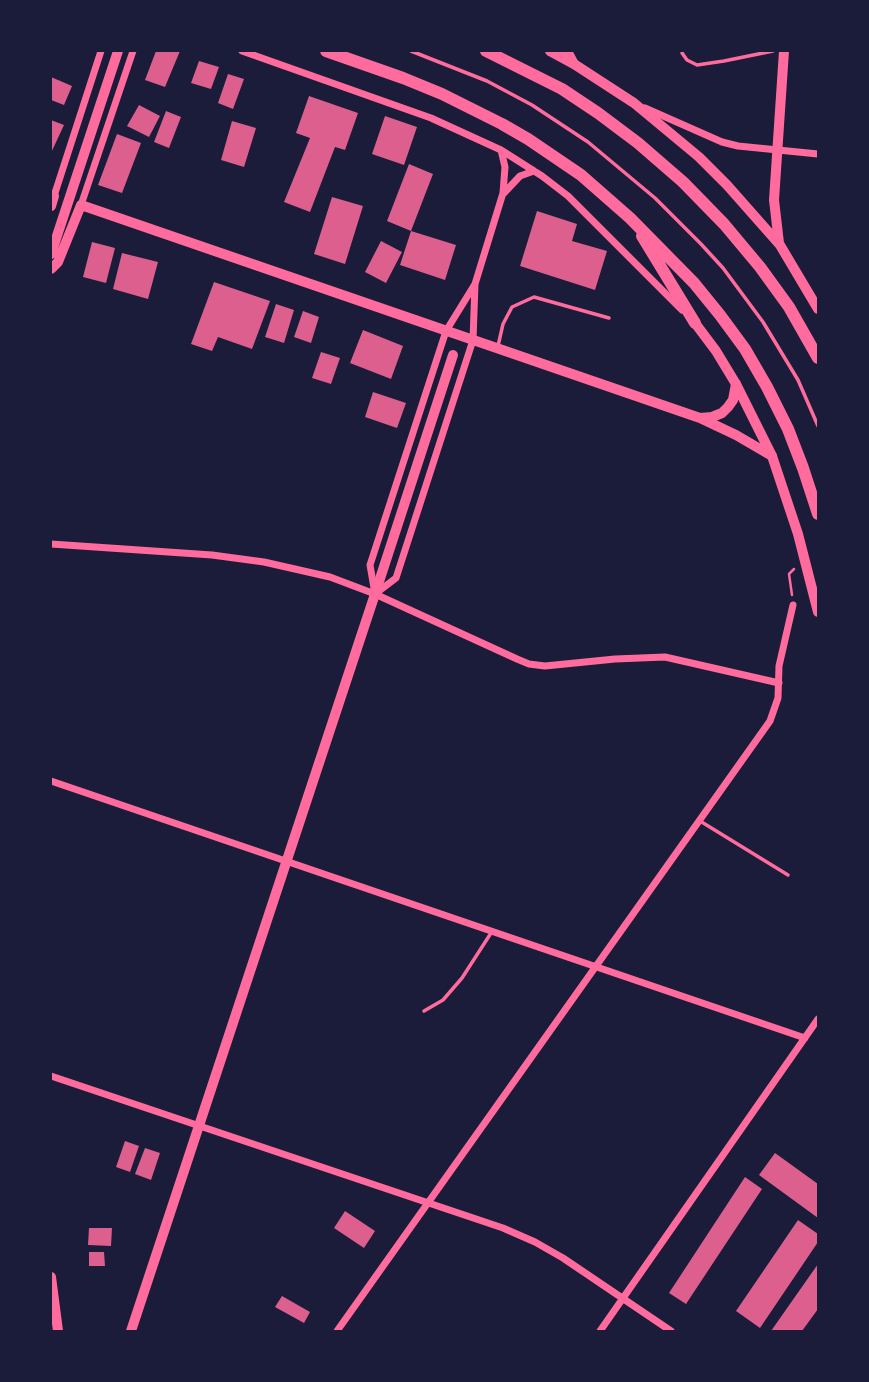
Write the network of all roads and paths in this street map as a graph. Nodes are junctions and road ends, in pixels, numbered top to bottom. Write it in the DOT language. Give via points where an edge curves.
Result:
graph roads {
  1 [pos="101,51"];
  2 [pos="118,51"];
  3 [pos="133,51"];
  4 [pos="242,51"];
  5 [pos="326,51"];
  6 [pos="411,51"];
  7 [pos="486,51"];
  8 [pos="550,51"];
  9 [pos="567,51"];
  10 [pos="683,51"];
  11 [pos="773,51"];
  12 [pos="784,51"];
  13 [pos="574,64"];
  14 [pos="634,103"];
  15 [pos="501,149"];
  16 [pos="776,150"];
  17 [pos="818,154"];
  18 [pos="534,171"];
  19 [pos="503,193"];
  20 [pos="52,199"];
  21 [pos="81,205"];
  22 [pos="631,218"];
  23 [pos="780,245"];
  24 [pos="51,254"];
  25 [pos="51,269"];
  26 [pos="475,284"];
  27 [pos="818,309"];
  28 [pos="609,318"];
  29 [pos="695,323"];
  30 [pos="446,331"];
  31 [pos="473,340"];
  32 [pos="498,348"];
  33 [pos="453,355"];
  34 [pos="818,358"];
  35 [pos="736,384"];
  36 [pos="700,418"];
  37 [pos="818,425"];
  38 [pos="772,456"];
  39 [pos="818,514"];
  40 [pos="51,544"];
  41 [pos="805,560"];
  42 [pos="375,594"];
  43 [pos="793,605"];
  44 [pos="818,612"];
  45 [pos="779,683"];
  46 [pos="51,782"];
  47 [pos="700,821"];
  48 [pos="287,862"];
  49 [pos="788,875"];
  50 [pos="492,931"];
  51 [pos="597,967"];
  52 [pos="424,1011"];
  53 [pos="818,1018"];
  54 [pos="805,1038"];
  55 [pos="51,1076"];
  56 [pos="199,1125"];
  57 [pos="429,1202"];
  58 [pos="51,1277"];
  59 [pos="622,1299"];
  60 [pos="58,1331"];
  61 [pos="131,1331"];
  62 [pos="337,1331"];
  63 [pos="600,1331"];
  64 [pos="671,1331"];
  1 -- 20 [label="street"];
  2 -- 24 [label="street"];
  3 -- 21 [label="street"];
  4 -- 15 [label="street" via="431,118"];
  5 -- 22 [label="highway" via="442,94 511,129 581,175"];
  6 -- 37 [label="lane" via="533,104 655,198 723,268 763,322 798,380"];
  7 -- 34 [label="highway" via="562,89 683,182 760,267"];
  8 -- 13 [label="main road"];
  9 -- 13 [label="street"];
  10 -- 11 [label="lane" via="687,60 697,65"];
  12 -- 16 [label="main road"];
  13 -- 14 [label="main road"];
  14 -- 16 [label="street" via="722,142"];
  14 -- 23 [label="main road" via="727,185"];
  15 -- 18 [label="street"];
  15 -- 19 [label="street"];
  16 -- 17 [label="street"];
  16 -- 23 [label="main road" via="774,208"];
  18 -- 19 [label="street" via="520,176"];
  18 -- 29 [label="street" via="581,208"];
  19 -- 26 [label="street"];
  21 -- 25 [label="street"];
  21 -- 30 [label="street"];
  22 -- 29 [label="highway"];
  22 -- 39 [label="highway" via="694,283 745,349 788,429"];
  23 -- 27 [label="main road"];
  26 -- 30 [label="street"];
  26 -- 31 [label="street"];
  28 -- 32 [label="lane" via="534,297 512,307"];
  29 -- 35 [label="main road"];
  30 -- 31 [label="street"];
  30 -- 42 [label="street" via="370,565"];
  31 -- 32 [label="street"];
  31 -- 42 [label="street" via="396,578"];
  32 -- 36 [label="street"];
  33 -- 42 [label="street"];
  35 -- 36 [label="street" via="733,400 722,413"];
  35 -- 38 [label="main road"];
  36 -- 38 [label="street"];
  38 -- 41 [label="main road"];
  40 -- 42 [label="street" via="246,559 330,577"];
  41 -- 43 [label="path" via="789,574"];
  41 -- 44 [label="main road"];
  42 -- 45 [label="street" via="530,664 665,657"];
  42 -- 48 [label="street"];
  43 -- 45 [label="street"];
  45 -- 47 [label="street" via="770,721"];
  46 -- 48 [label="street"];
  47 -- 49 [label="lane"];
  47 -- 51 [label="street"];
  48 -- 50 [label="street"];
  48 -- 56 [label="street"];
  50 -- 51 [label="street"];
  50 -- 52 [label="lane" via="443,1000"];
  51 -- 54 [label="street"];
  51 -- 57 [label="street"];
  53 -- 54 [label="street"];
  54 -- 59 [label="street"];
  55 -- 56 [label="street"];
  56 -- 57 [label="street"];
  56 -- 61 [label="street"];
  57 -- 59 [label="street" via="535,1242"];
  57 -- 62 [label="street"];
  58 -- 60 [label="street"];
  59 -- 63 [label="street"];
  59 -- 64 [label="street"];
}
